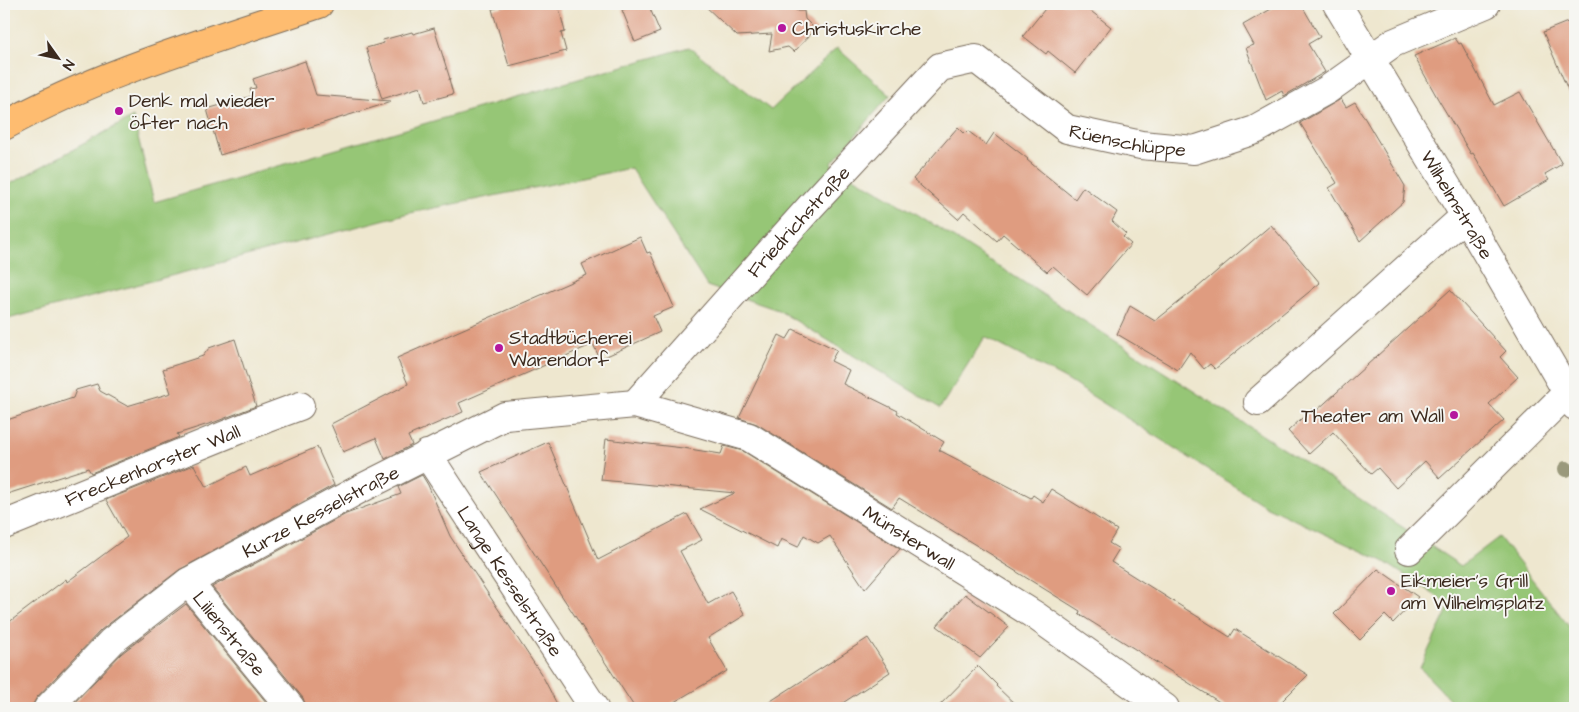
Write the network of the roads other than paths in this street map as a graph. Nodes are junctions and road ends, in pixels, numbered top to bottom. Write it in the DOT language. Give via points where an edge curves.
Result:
graph roads {
  1 [pos="319,4"];
  2 [pos="1337,4"];
  3 [pos="1486,4"];
  4 [pos="976,59"];
  5 [pos="1371,60"];
  6 [pos="4,126"];
  7 [pos="1465,216"];
  8 [pos="1573,395"];
  9 [pos="1258,402"];
  10 [pos="635,404"];
  11 [pos="300,406"];
  12 [pos="427,454"];
  13 [pos="4,525"];
  14 [pos="1409,550"];
  15 [pos="188,582"];
  16 [pos="48,708"];
  17 [pos="291,708"];
  18 [pos="594,708"];
  19 [pos="1165,708"];
  1 -- 6 [label="main road" via="106,77"];
  2 -- 5 [label="street, Wilhelmstraße"];
  3 -- 5 [label="street, Rüenschlüppe" via="1393,43"];
  4 -- 5 [label="street, Rüenschlüppe" via="1066,128 1141,145 1194,150 1255,130 1327,90"];
  4 -- 10 [label="street, Friedrichstraße" via="940,67"];
  5 -- 7 [label="street, Wilhelmstraße"];
  7 -- 8 [label="street, Wilhelmstraße"];
  7 -- 9 [label="street"];
  8 -- 14 [label="street"];
  10 -- 12 [label="street, Kurze Kesselstraße" via="505,416"];
  10 -- 19 [label="street, Münsterwall" via="749,437 1036,616"];
  11 -- 13 [label="street, Freckenhorster Wall"];
  12 -- 15 [label="street, Kurze Kesselstraße"];
  12 -- 18 [label="street, Lange Kesselstraße"];
  15 -- 16 [label="street, Kurze Kesselstraße" via="112,641"];
  15 -- 17 [label="street, Lilienstraße"];
}
